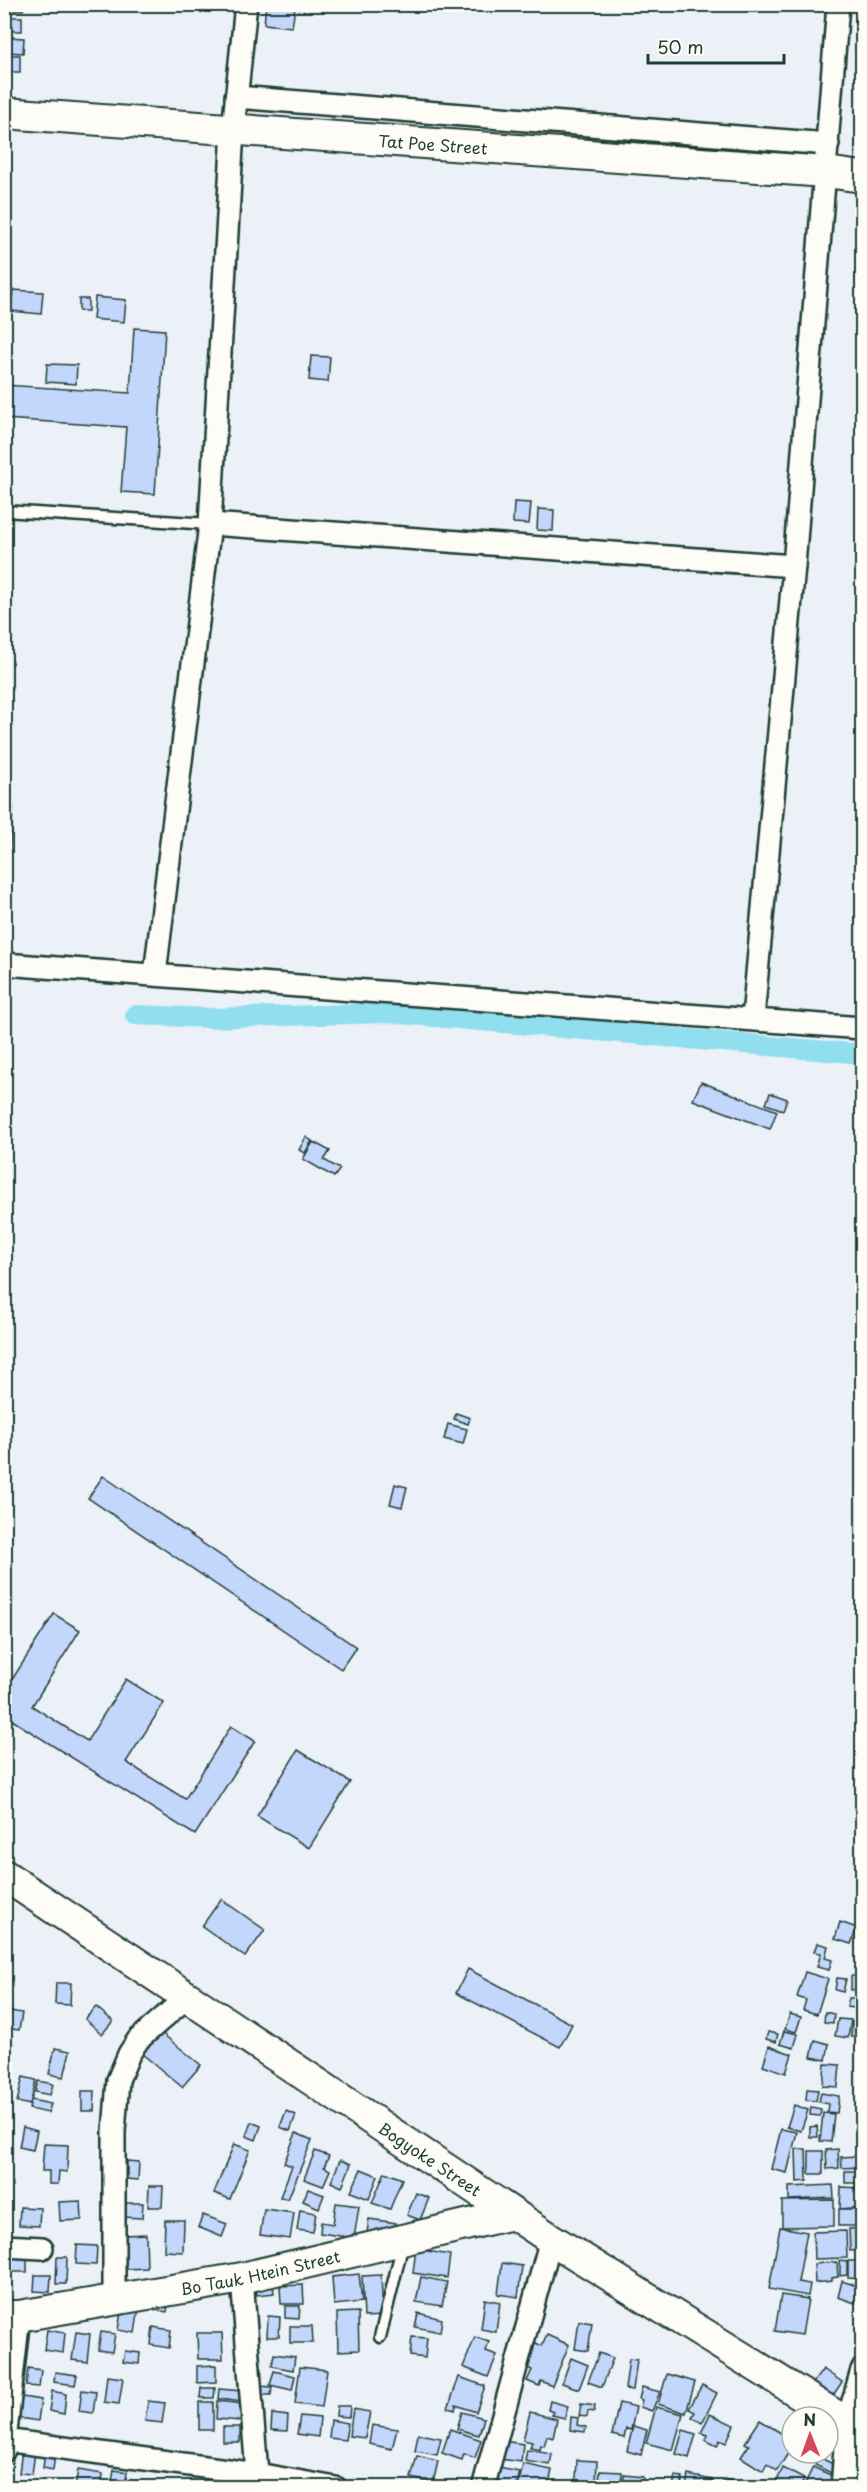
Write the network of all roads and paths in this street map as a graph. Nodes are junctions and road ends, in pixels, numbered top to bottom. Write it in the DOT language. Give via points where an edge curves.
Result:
graph roads {
  1 [pos="246,4"];
  2 [pos="838,4"];
  3 [pos="236,98"];
  4 [pos="4,113"];
  5 [pos="233,130"];
  6 [pos="827,158"];
  7 [pos="862,177"];
  8 [pos="4,511"];
  9 [pos="210,524"];
  10 [pos="795,566"];
  11 [pos="4,964"];
  12 [pos="155,974"];
  13 [pos="753,1018"];
  14 [pos="862,1028"];
  15 [pos="4,1875"];
  16 [pos="188,1996"];
  17 [pos="512,2214"];
  18 [pos="550,2239"];
  19 [pos="404,2240"];
  20 [pos="4,2246"];
  21 [pos="42,2248"];
  22 [pos="242,2278"];
  23 [pos="114,2300"];
  24 [pos="11,2316"];
  25 [pos="380,2337"];
  26 [pos="862,2370"];
  27 [pos="855,2427"];
  28 [pos="5,2444"];
  29 [pos="257,2474"];
  30 [pos="336,2487"];
  31 [pos="483,2487"];
  32 [pos="842,2487"];
  1 -- 3 [label="street"];
  2 -- 6 [label="street"];
  3 -- 5 [label="street"];
  3 -- 6 [label="street"];
  4 -- 5 [label="street, Tat Poe Street"];
  5 -- 6 [label="street, Tat Poe Street"];
  5 -- 9 [label="street"];
  6 -- 7 [label="street, Tat Poe Street"];
  6 -- 10 [label="street"];
  8 -- 9 [label="lane"];
  9 -- 10 [label="street"];
  9 -- 12 [label="street"];
  10 -- 13 [label="street"];
  11 -- 12 [label="street"];
  12 -- 13 [label="street"];
  13 -- 14 [label="street"];
  15 -- 16 [label="street, Bogyoke Street"];
  16 -- 17 [label="street, Bogyoke Street"];
  16 -- 23 [label="street" via="138,2040 118,2080 114,2132"];
  17 -- 18 [label="street, Bogyoke Street"];
  17 -- 19 [label="street, Bo Tauk Htein Street"];
  18 -- 27 [label="street, Bogyoke Street"];
  18 -- 31 [label="street"];
  19 -- 22 [label="street, Bo Tauk Htein Street"];
  19 -- 25 [label="lane"];
  20 -- 21 [label="street"];
  22 -- 23 [label="street, Bo Tauk Htein Street"];
  22 -- 29 [label="street"];
  23 -- 24 [label="street, Bo Tauk Htein Street"];
  24 -- 28 [label="street"];
  26 -- 27 [label="street"];
  27 -- 32 [label="street"];
  28 -- 29 [label="street"];
  29 -- 30 [label="street"];
}
